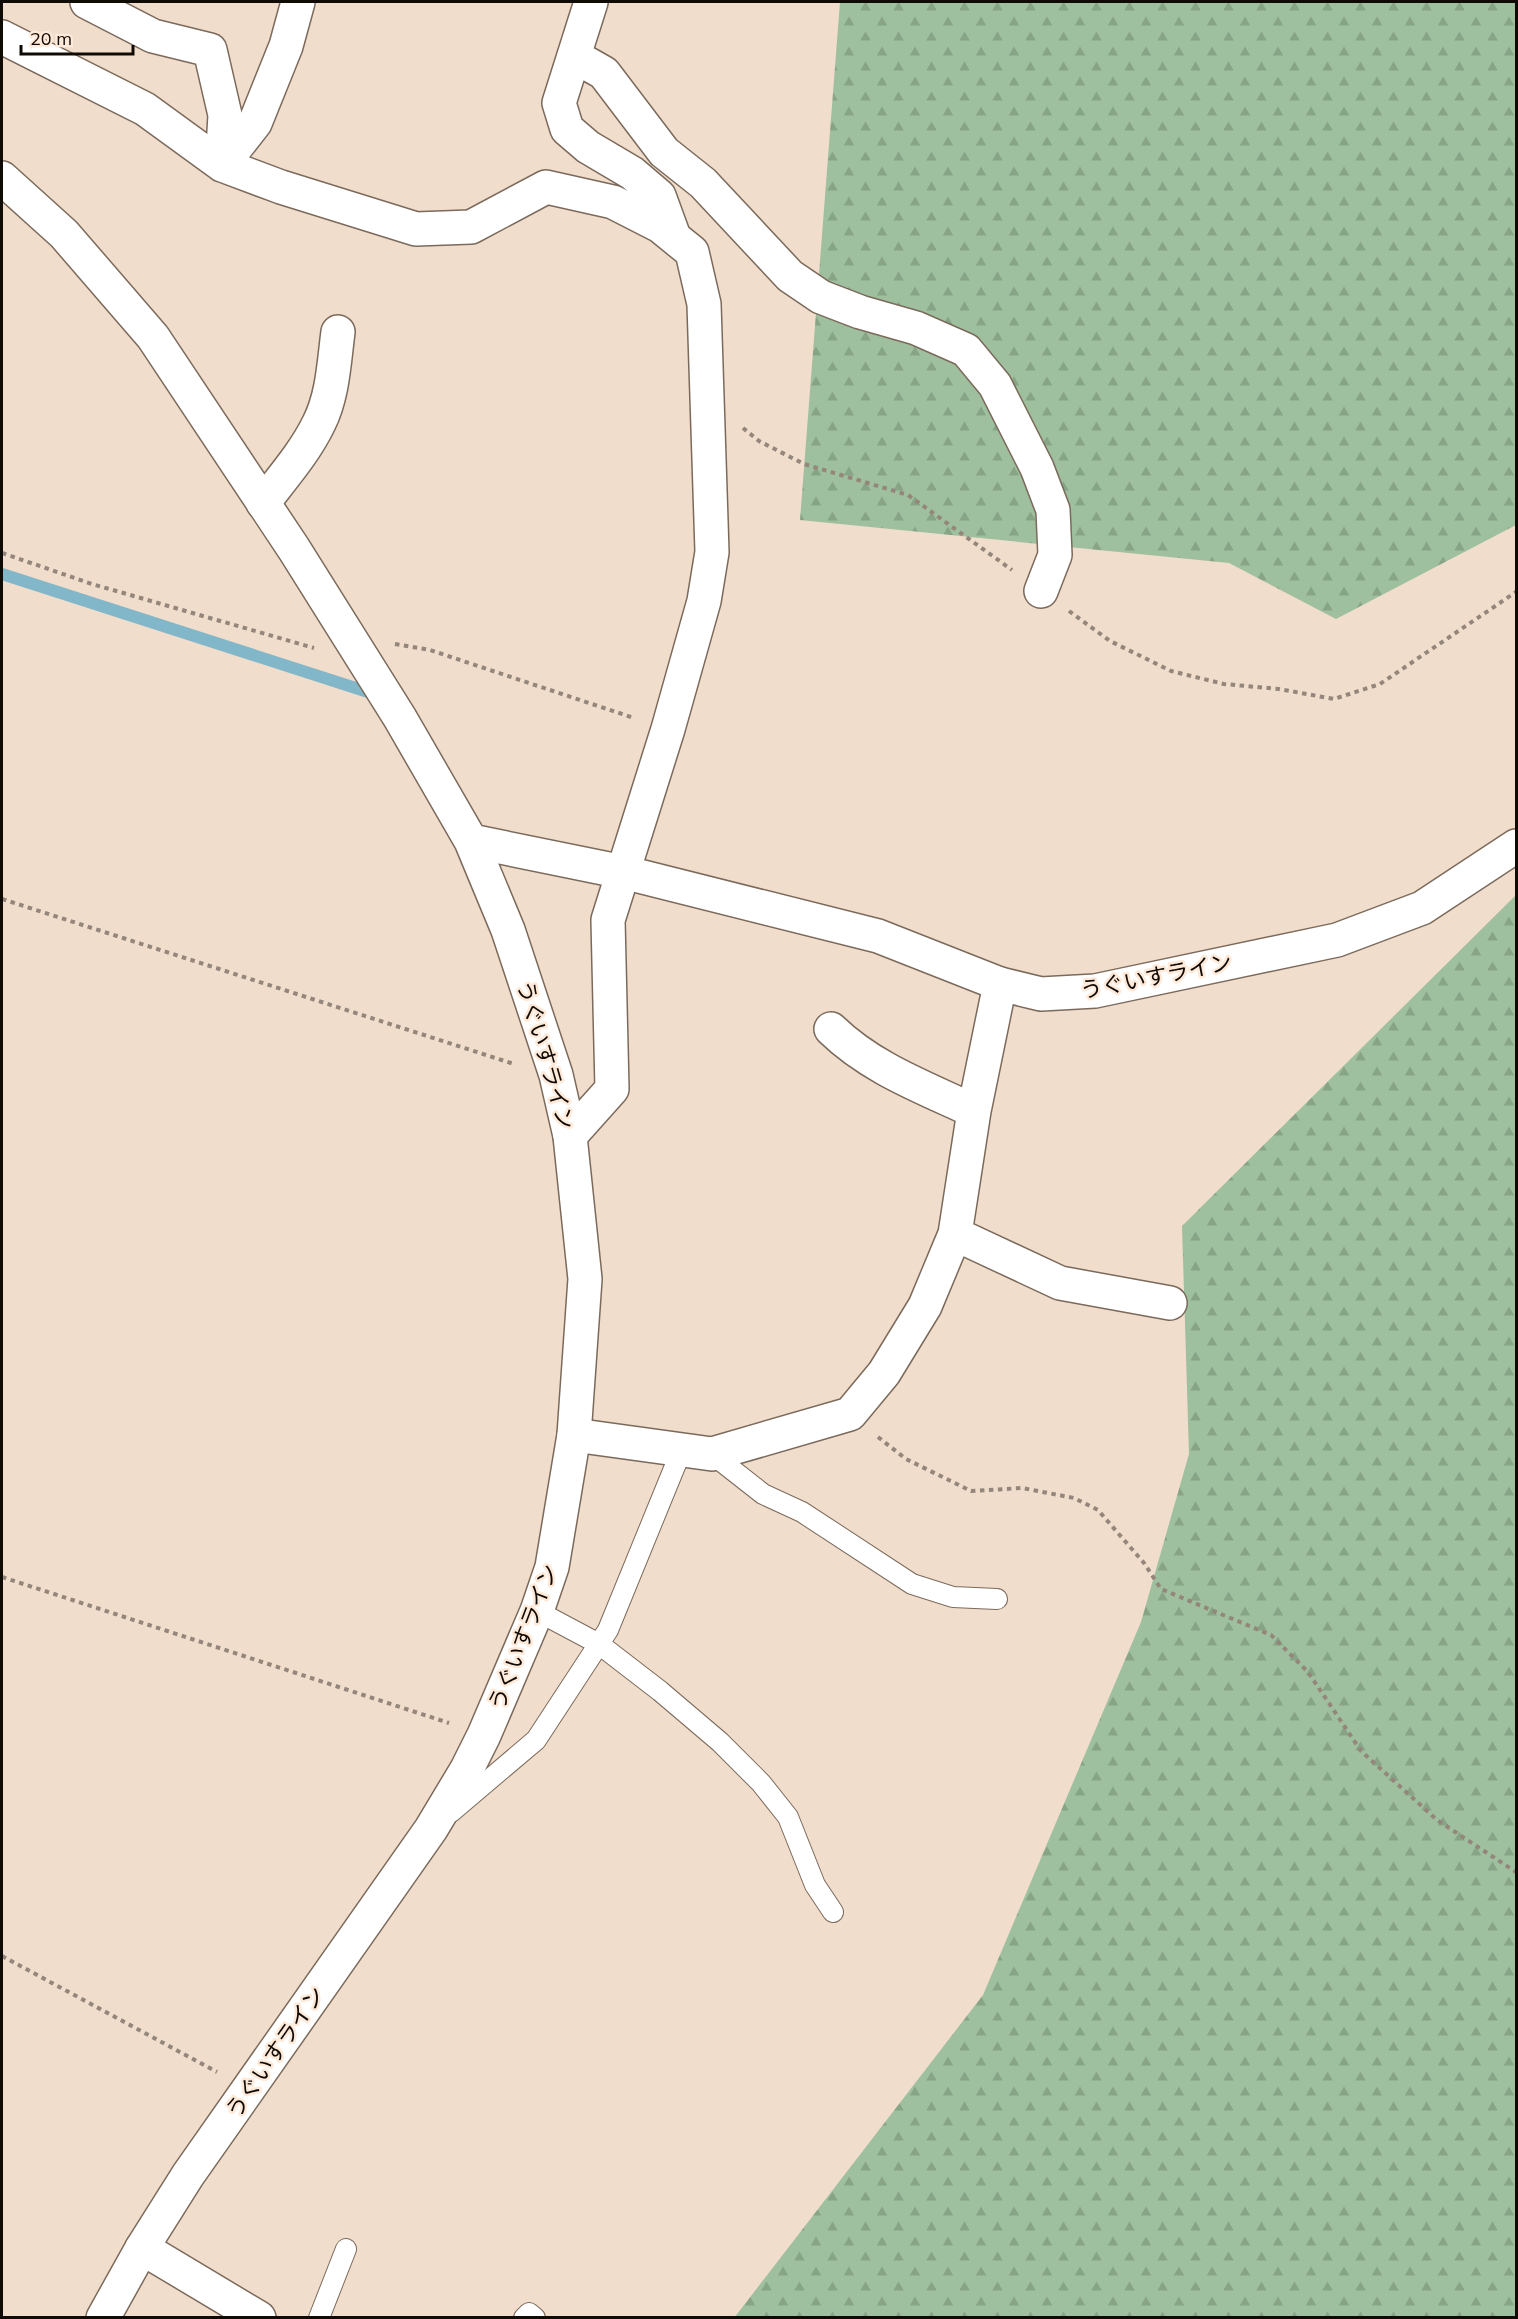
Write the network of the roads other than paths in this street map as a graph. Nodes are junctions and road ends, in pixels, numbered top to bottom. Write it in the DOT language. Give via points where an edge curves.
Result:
graph roads {
  1 [pos="87,2"];
  2 [pos="298,2"];
  3 [pos="591,2"];
  4 [pos="2,37"];
  5 [pos="574,56"];
  6 [pos="222,165"];
  7 [pos="2,178"];
  8 [pos="674,237"];
  9 [pos="338,332"];
  10 [pos="263,503"];
  11 [pos="1041,591"];
  12 [pos="471,841"];
  13 [pos="1516,846"];
  14 [pos="623,872"];
  15 [pos="1000,984"];
  16 [pos="831,1029"];
  17 [pos="974,1111"];
  18 [pos="570,1136"];
  19 [pos="955,1234"];
  20 [pos="1170,1303"];
  21 [pos="574,1435"];
  22 [pos="697,1451"];
  23 [pos="997,1599"];
  24 [pos="537,1611"];
  25 [pos="599,1644"];
  26 [pos="431,1829"];
  27 [pos="833,1912"];
  28 [pos="142,2248"];
  29 [pos="345,2249"];
  30 [pos="103,2318"];
  31 [pos="259,2318"];
  32 [pos="319,2318"];
  33 [pos="524,2318"];
  34 [pos="535,2318"];
  1 -- 6 [label="street" via="153,36 210,50 225,115"];
  2 -- 6 [label="street" via="286,46 255,123"];
  3 -- 5 [label="street"];
  4 -- 6 [label="street" via="145,109"];
  5 -- 8 [label="street" via="559,102 567,129 659,196"];
  5 -- 11 [label="street" via="604,73 664,152 704,183 790,276 820,297 916,328 966,350 995,385 1037,468 1053,510 1055,555"];
  6 -- 8 [label="street" via="416,229 471,227 546,187 613,202"];
  7 -- 10 [label="street" via="64,234 153,337"];
  8 -- 14 [label="street" via="692,252 704,304 712,552 704,601"];
  9 -- 10 [label="street" via="332,384 320,421 297,460"];
  10 -- 12 [label="street" via="400,718"];
  12 -- 14 [label="street, うぐいすライン"];
  12 -- 18 [label="street, うぐいすライン" via="508,930 556,1075"];
  13 -- 15 [label="street, うぐいすライン" via="1422,908 1337,940 1095,991 1041,994"];
  14 -- 15 [label="street, うぐいすライン" via="878,936"];
  14 -- 18 [label="street" via="608,920 612,1089"];
  15 -- 17 [label="street"];
  16 -- 17 [label="street" via="877,1066"];
  17 -- 19 [label="street"];
  18 -- 21 [label="street, うぐいすライン" via="585,1279"];
  19 -- 20 [label="street" via="1060,1283"];
  19 -- 22 [label="street" via="925,1306 884,1373 850,1413"];
  21 -- 22 [label="street"];
  21 -- 24 [label="street, うぐいすライン" via="552,1567"];
  22 -- 23 [label="lane" via="763,1494 802,1512 912,1584 953,1597"];
  22 -- 25 [label="lane"];
  24 -- 25 [label="lane"];
  24 -- 26 [label="street, うぐいすライン" via="484,1735"];
  25 -- 26 [label="lane" via="536,1740"];
  25 -- 27 [label="lane" via="720,1742 761,1783 788,1817 815,1885"];
  26 -- 28 [label="street, うぐいすライン" via="188,2175"];
  28 -- 30 [label="street, うぐいすライン"];
  28 -- 31 [label="street"];
  29 -- 32 [label="lane"];
  33 -- 34 [label="lane" via="529,2313"];
}
